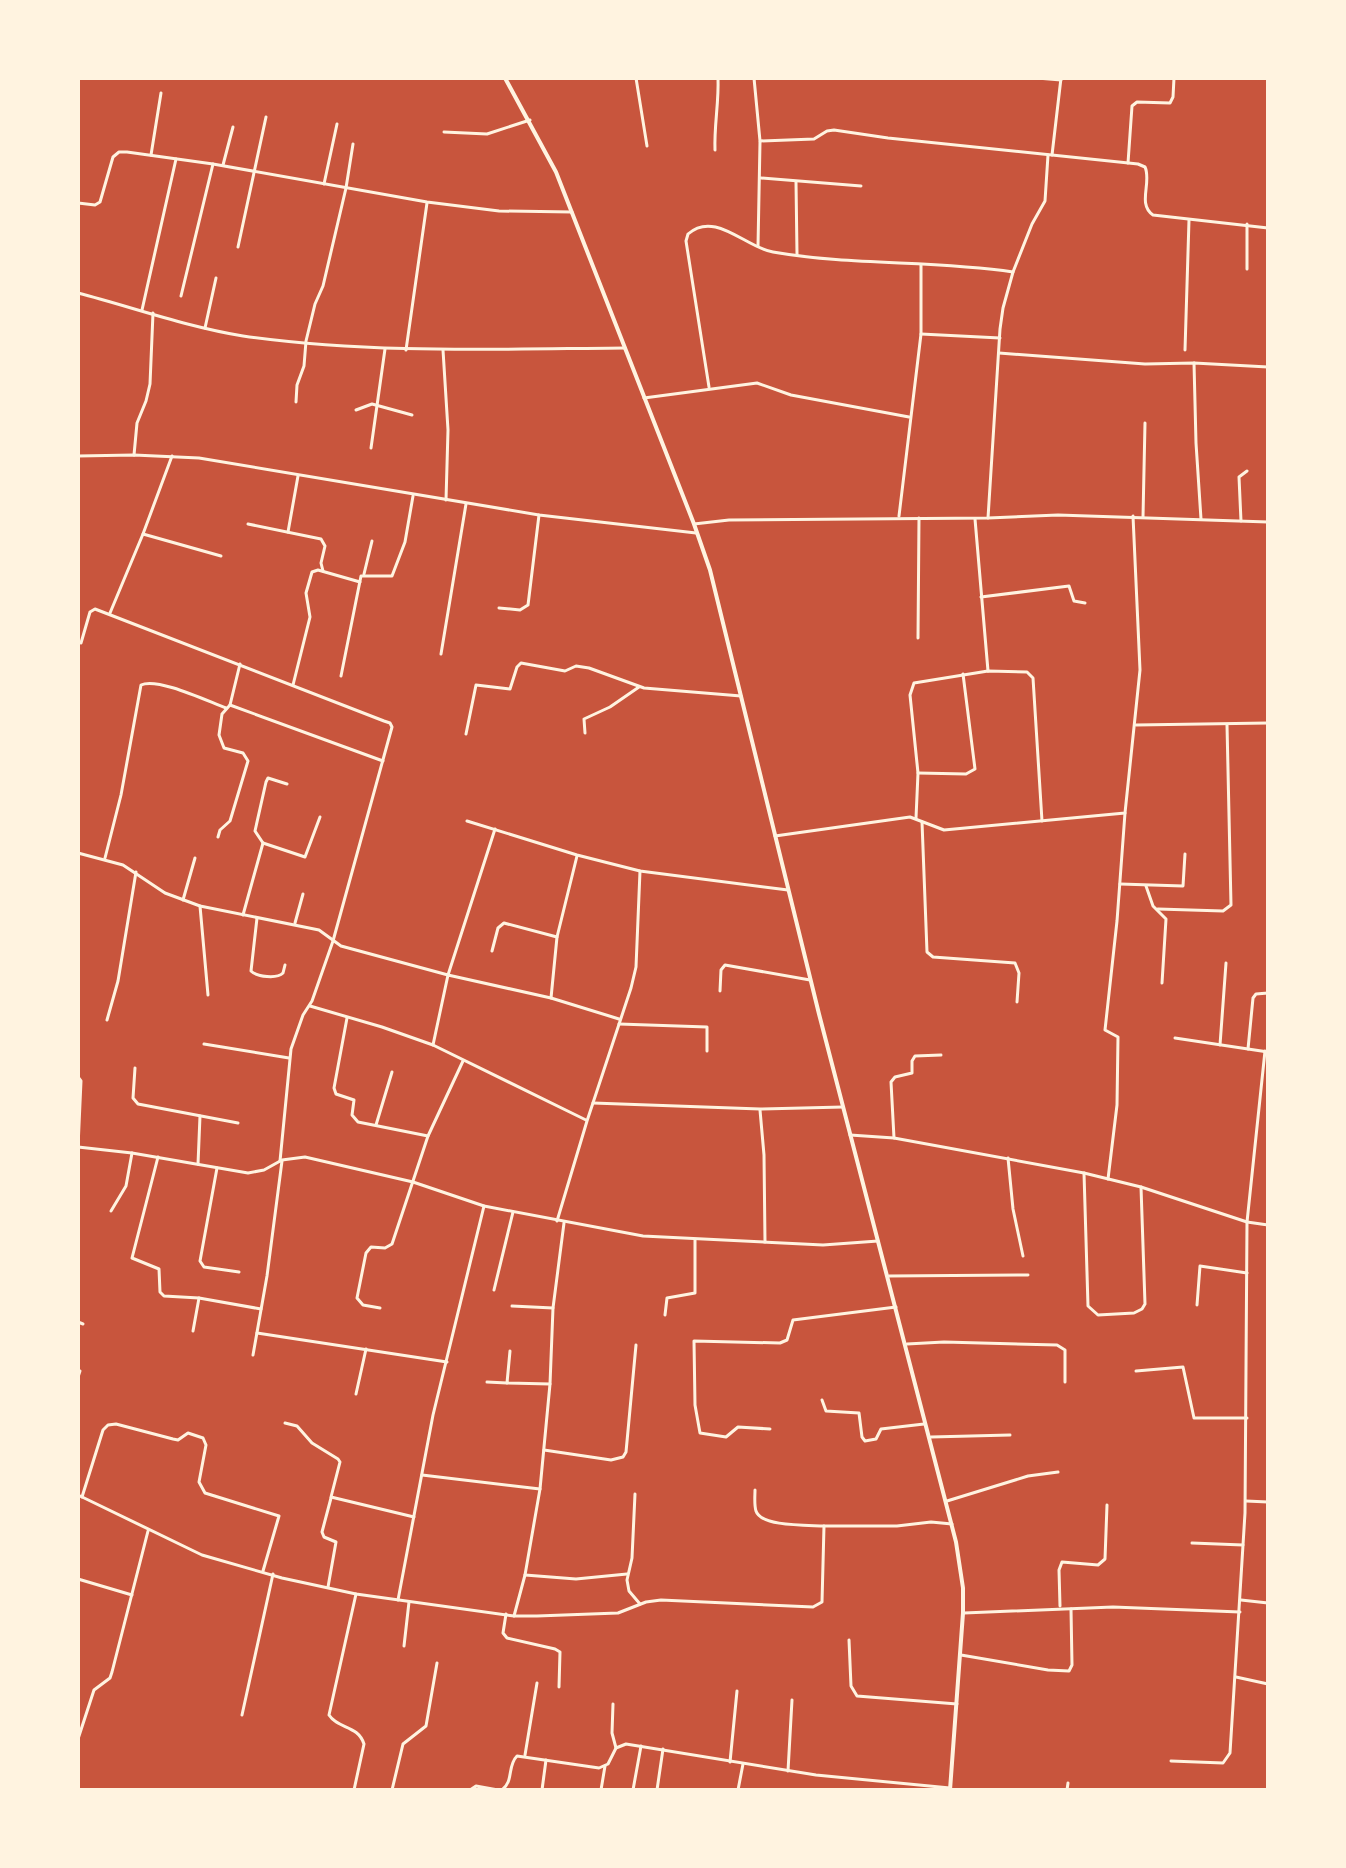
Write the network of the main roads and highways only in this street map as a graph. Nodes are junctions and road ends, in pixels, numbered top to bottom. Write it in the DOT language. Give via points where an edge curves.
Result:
graph roads {
  1 [pos="508,79"];
  2 [pos="950,1789"];
  1 -- 2 [label="main road" via="556,172 698,533 741,696 961,1565 961,1655"];
}
